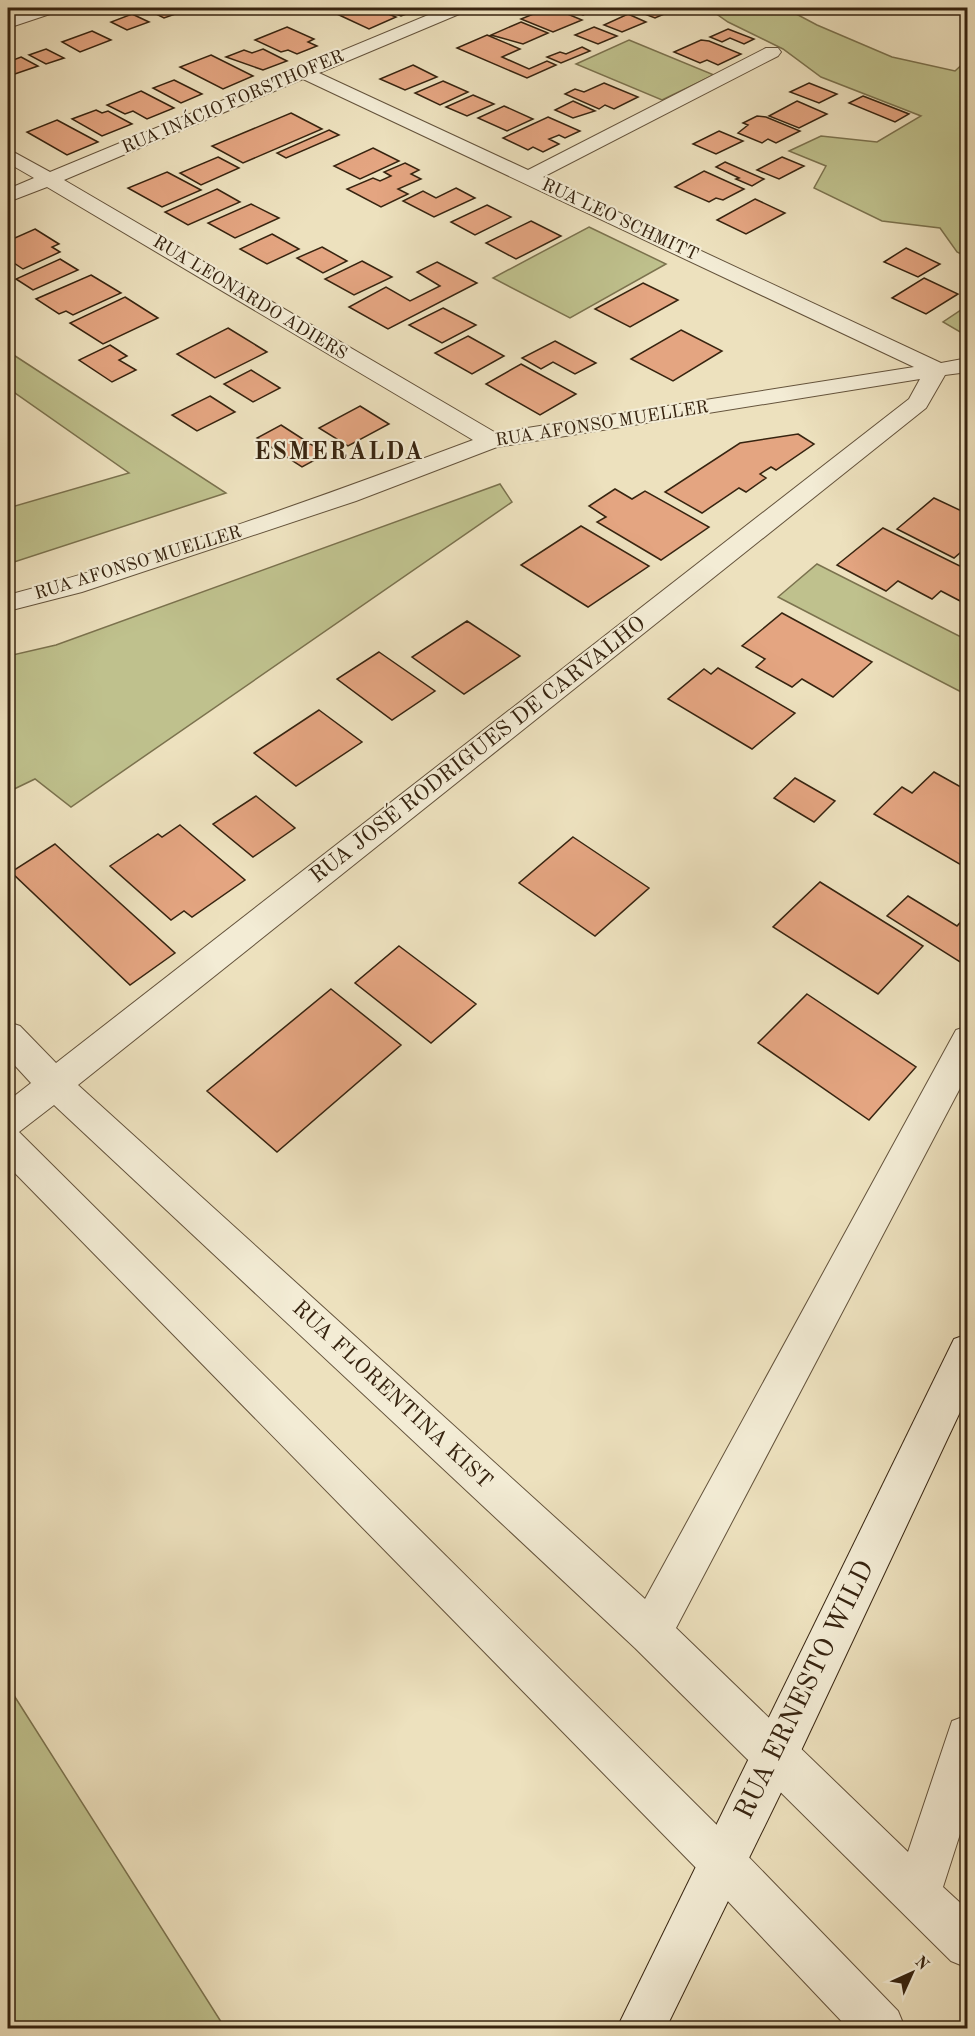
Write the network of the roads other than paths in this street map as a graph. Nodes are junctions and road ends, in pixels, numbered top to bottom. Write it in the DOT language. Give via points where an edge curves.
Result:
graph roads {
  1 [pos="50,8"];
  2 [pos="458,8"];
  3 [pos="8,23"];
  4 [pos="772,52"];
  5 [pos="303,72"];
  6 [pos="8,155"];
  7 [pos="529,177"];
  8 [pos="49,179"];
  9 [pos="8,196"];
  10 [pos="968,365"];
  11 [pos="937,369"];
  12 [pos="492,441"];
  13 [pos="8,603"];
  14 [pos="8,1036"];
  15 [pos="968,1040"];
  16 [pos="54,1084"];
  17 [pos="8,1121"];
  18 [pos="8,1143"];
  19 [pos="968,1352"];
  20 [pos="650,1633"];
  21 [pos="968,1737"];
  22 [pos="775,1756"];
  23 [pos="721,1861"];
  24 [pos="917,1895"];
  25 [pos="968,1944"];
  26 [pos="641,2028"];
  27 [pos="881,2028"];
  1 -- 3 [label="street"];
  2 -- 5 [label="street, RUA INÁCIO FORSTHOFER"];
  4 -- 7 [label="street"];
  5 -- 7 [label="street, RUA LEO SCHMITT"];
  5 -- 8 [label="street, RUA INÁCIO FORSTHOFER"];
  6 -- 8 [label="street, RUA LEONARDO ADIERS"];
  7 -- 11 [label="street, RUA LEO SCHMITT"];
  8 -- 9 [label="street, RUA INÁCIO FORSTHOFER"];
  8 -- 12 [label="street, RUA LEONARDO ADIERS"];
  10 -- 11 [label="street, RUA AFONSO MUELLER"];
  11 -- 12 [label="street, RUA AFONSO MUELLER"];
  11 -- 16 [label="street, RUA JOSÉ RODRIGUES DE CARVALHO" via="918,403"];
  12 -- 13 [label="street, RUA AFONSO MUELLER" via="347,496 73,586"];
  14 -- 16 [label="street, RUA FLORENTINA KIST"];
  15 -- 20 [label="street"];
  16 -- 17 [label="street, RUA JOSÉ RODRIGUES DE CARVALHO"];
  16 -- 20 [label="street, RUA FLORENTINA KIST"];
  18 -- 23 [label="street"];
  19 -- 22 [label="street, RUA ERNESTO WILD"];
  20 -- 22 [label="street, RUA FLORENTINA KIST"];
  21 -- 24 [label="street"];
  22 -- 23 [label="street, RUA ERNESTO WILD"];
  22 -- 24 [label="street, RUA FLORENTINA KIST"];
  23 -- 26 [label="street, RUA ERNESTO WILD"];
  23 -- 27 [label="street"];
  24 -- 25 [label="street, RUA FLORENTINA KIST"];
}
